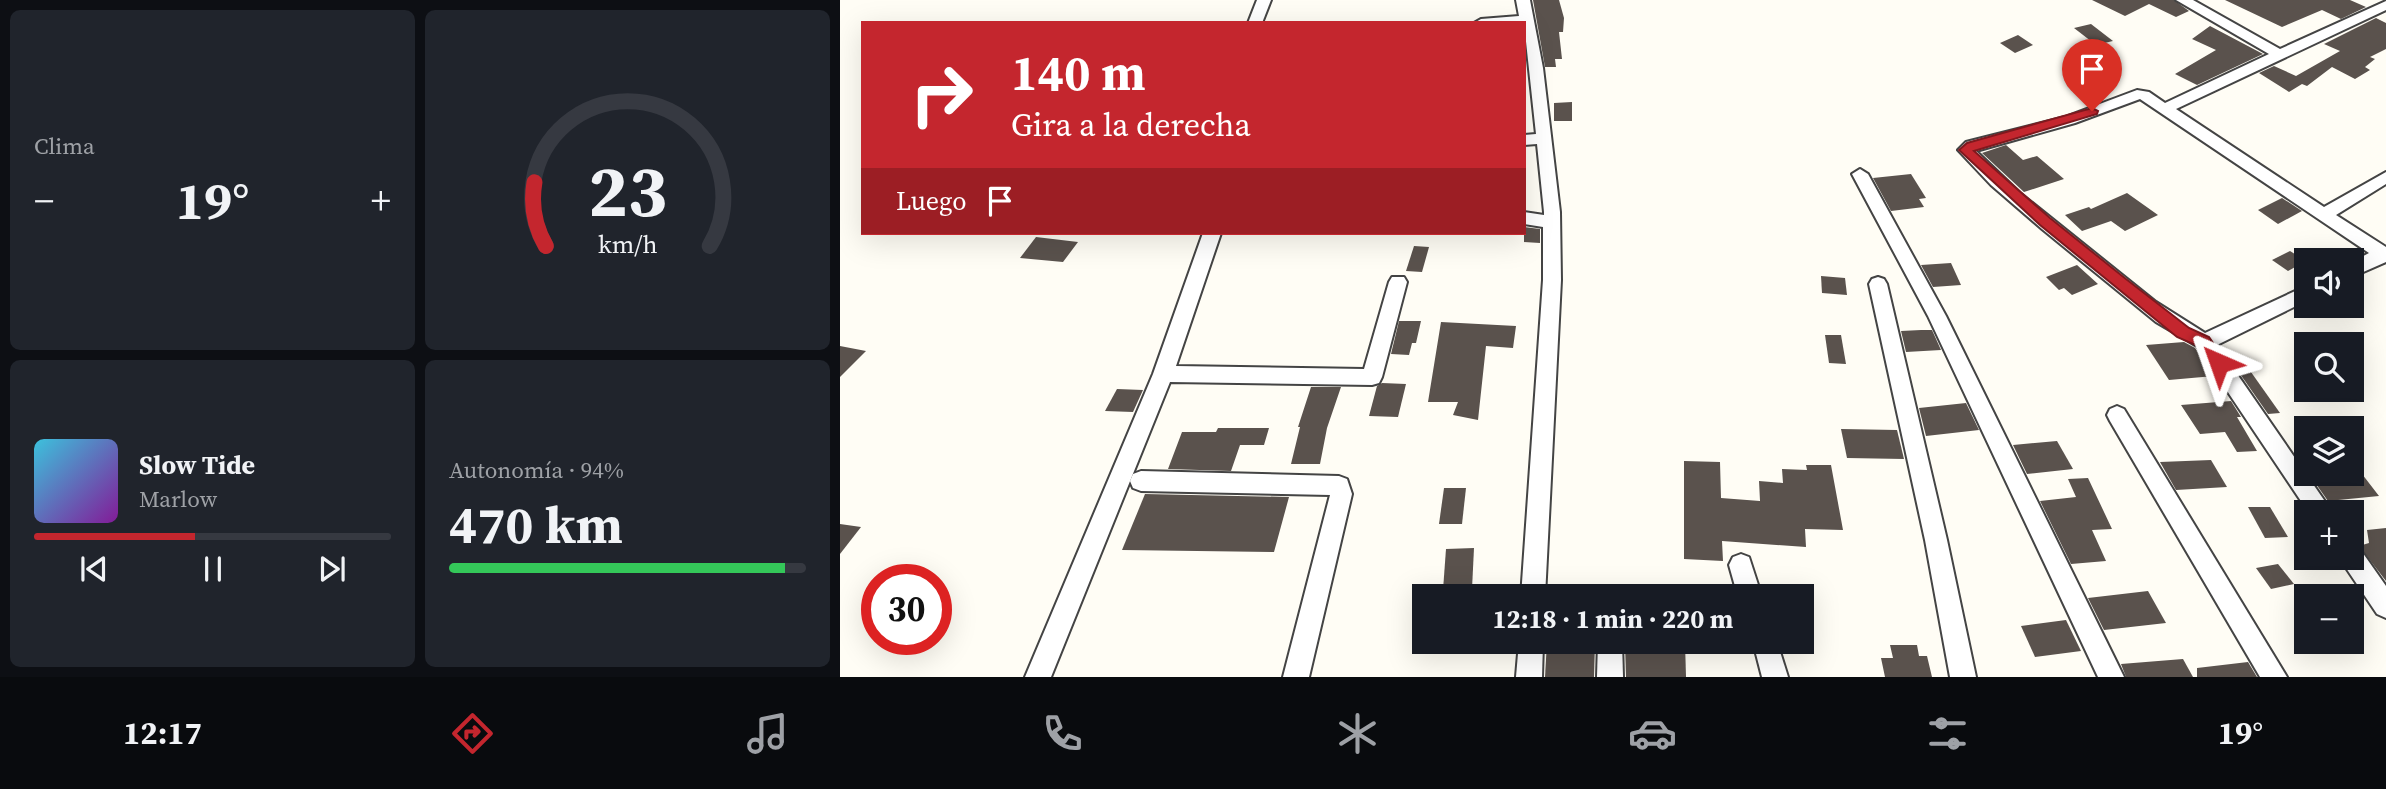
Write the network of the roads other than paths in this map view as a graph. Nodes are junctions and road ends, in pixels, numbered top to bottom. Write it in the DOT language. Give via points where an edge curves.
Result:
graph roads {
  1 [pos="1264,0"];
  2 [pos="2183,0"];
  3 [pos="2361,0"];
  4 [pos="2382,7"];
  5 [pos="1525,9"];
  6 [pos="1256,21"];
  7 [pos="1487,21"];
  8 [pos="1526,22"];
  9 [pos="2282,56"];
  10 [pos="1529,59"];
  11 [pos="2166,108"];
  12 [pos="1544,138"];
  13 [pos="1526,140"];
  14 [pos="1860,174"];
  15 [pos="2386,177"];
  16 [pos="2324,214"];
  17 [pos="1526,218"];
  18 [pos="1552,222"];
  19 [pos="1211,235"];
  20 [pos="2385,255"];
  21 [pos="2364,265"];
  22 [pos="1398,282"];
  23 [pos="1878,284"];
  24 [pos="2294,299"];
  25 [pos="2204,341"];
  26 [pos="1163,374"];
  27 [pos="2117,415"];
  28 [pos="1141,481"];
  29 [pos="2313,500"];
  30 [pos="1741,565"];
  31 [pos="2361,570"];
  32 [pos="1535,584"];
  33 [pos="1746,584"];
  34 [pos="2386,606"];
  35 [pos="1530,654"];
  36 [pos="1610,654"];
  37 [pos="1768,654"];
  38 [pos="1038,677"];
  39 [pos="1296,677"];
  40 [pos="1529,677"];
  41 [pos="1609,677"];
  42 [pos="1775,677"];
  43 [pos="1963,677"];
  44 [pos="2111,677"];
  45 [pos="2274,677"];
  1 -- 6 [label="street"];
  2 -- 9 [label="street"];
  3 -- 4 [label="street"];
  4 -- 9 [label="street"];
  5 -- 7 [label="street"];
  8 -- 10 [label="street"];
  9 -- 11 [label="street"];
  10 -- 12 [label="street"];
  11 -- 16 [label="street"];
  11 -- 25 [label="street" via="2137,94 2070,120 1966,150 2045,222 2183,332"];
  12 -- 13 [label="street"];
  12 -- 18 [label="street"];
  14 -- 44 [label="street" via="1937,316"];
  15 -- 16 [label="street"];
  16 -- 20 [label="street"];
  17 -- 18 [label="street"];
  18 -- 32 [label="street"];
  19 -- 26 [label="street"];
  20 -- 21 [label="street"];
  22 -- 26 [label="street" via="1372,377"];
  23 -- 43 [label="street"];
  24 -- 25 [label="street"];
  25 -- 29 [label="street"];
  26 -- 38 [label="street"];
  27 -- 45 [label="street"];
  28 -- 39 [label="street" via="1339,486 1341,494"];
  30 -- 33 [label="street"];
  31 -- 34 [label="street"];
  35 -- 40 [label="street"];
  36 -- 41 [label="street"];
  37 -- 42 [label="street"];
}
